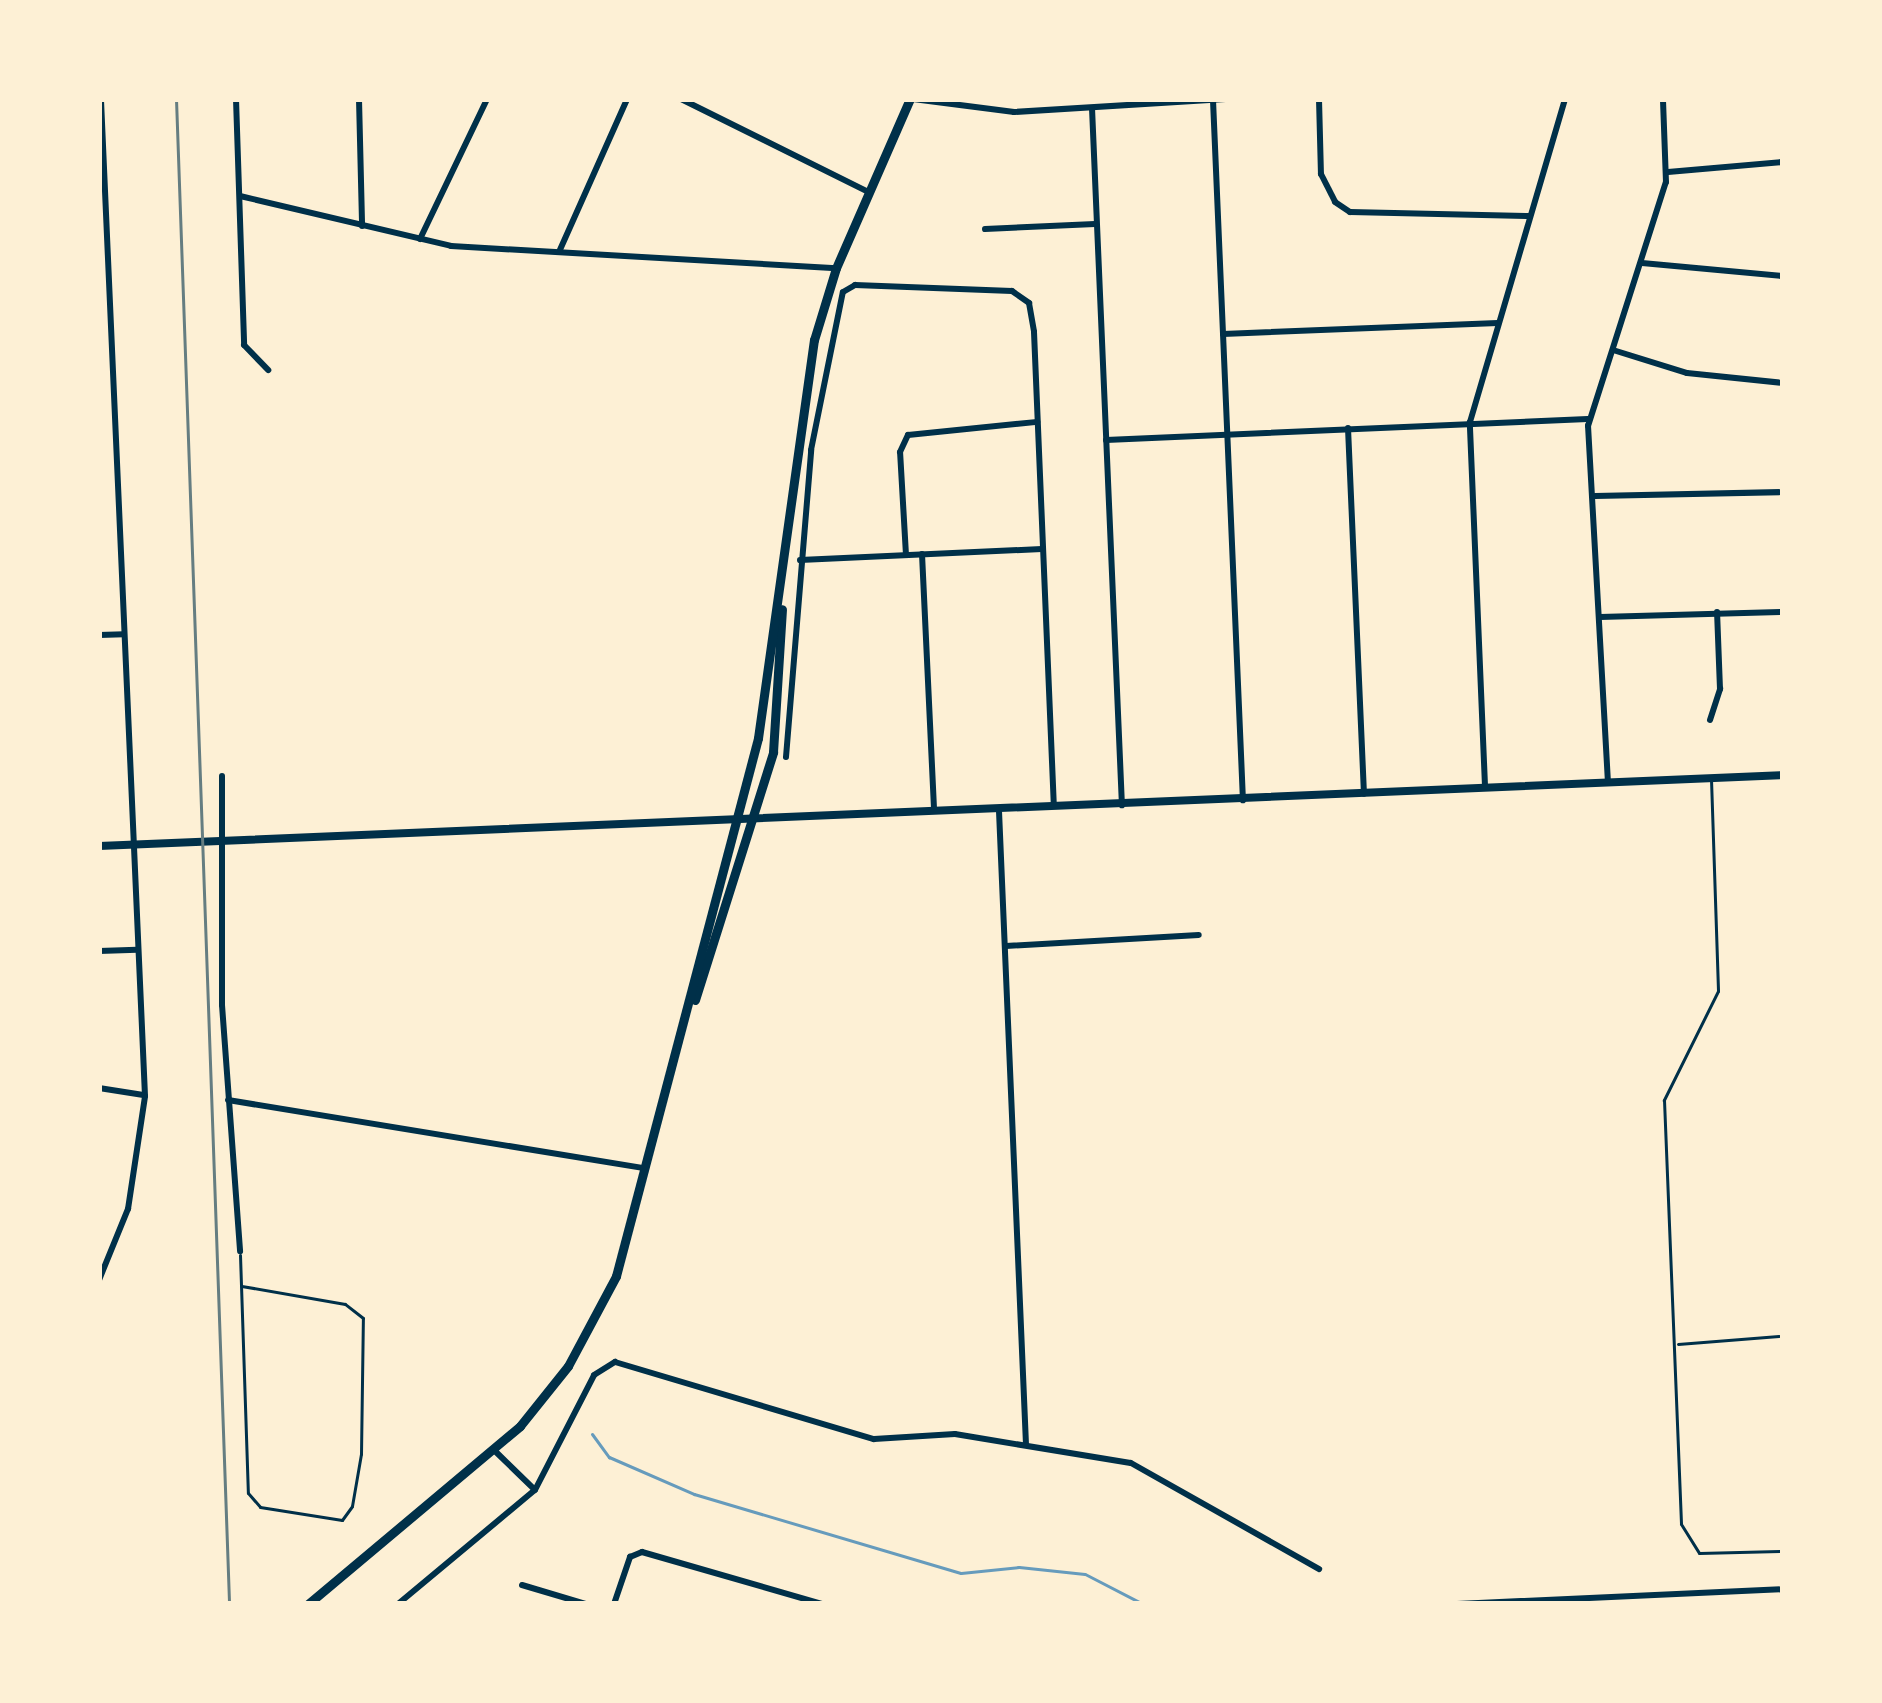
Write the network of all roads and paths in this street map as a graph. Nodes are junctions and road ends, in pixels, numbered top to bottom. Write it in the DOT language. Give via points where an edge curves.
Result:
graph roads {
  1 [pos="100,99"];
  2 [pos="236,99"];
  3 [pos="358,99"];
  4 [pos="488,99"];
  5 [pos="627,99"];
  6 [pos="682,99"];
  7 [pos="911,99"];
  8 [pos="1041,99"];
  9 [pos="1226,99"];
  10 [pos="1319,99"];
  11 [pos="1565,99"];
  12 [pos="1663,99"];
  13 [pos="1213,100"];
  14 [pos="1092,109"];
  15 [pos="1039,111"];
  16 [pos="1783,162"];
  17 [pos="1668,172"];
  18 [pos="868,193"];
  19 [pos="240,196"];
  20 [pos="102,213"];
  21 [pos="1530,216"];
  22 [pos="1096,224"];
  23 [pos="362,226"];
  24 [pos="985,229"];
  25 [pos="420,239"];
  26 [pos="559,252"];
  27 [pos="1642,263"];
  28 [pos="836,268"];
  29 [pos="1783,276"];
  30 [pos="1498,323"];
  31 [pos="1223,334"];
  32 [pos="1613,350"];
  33 [pos="268,370"];
  34 [pos="1783,383"];
  35 [pos="1589,419"];
  36 [pos="1037,422"];
  37 [pos="1470,422"];
  38 [pos="1348,428"];
  39 [pos="115,429"];
  40 [pos="99,430"];
  41 [pos="1227,434"];
  42 [pos="1106,440"];
  43 [pos="1783,492"];
  44 [pos="1595,496"];
  45 [pos="1043,548"];
  46 [pos="922,554"];
  47 [pos="906,555"];
  48 [pos="800,560"];
  49 [pos="783,565"];
  50 [pos="1717,612"];
  51 [pos="1783,612"];
  52 [pos="1600,617"];
  53 [pos="99,634"];
  54 [pos="124,634"];
  55 [pos="1710,720"];
  56 [pos="786,757"];
  57 [pos="1783,775"];
  58 [pos="222,776"];
  59 [pos="1711,779"];
  60 [pos="1608,783"];
  61 [pos="1485,790"];
  62 [pos="1364,794"];
  63 [pos="1243,800"];
  64 [pos="1122,805"];
  65 [pos="1054,808"];
  66 [pos="999,811"];
  67 [pos="934,813"];
  68 [pos="739,816"];
  69 [pos="757,816"];
  70 [pos="99,846"];
  71 [pos="1199,935"];
  72 [pos="1006,946"];
  73 [pos="138,950"];
  74 [pos="99,951"];
  75 [pos="690,1010"];
  76 [pos="99,1088"];
  77 [pos="145,1096"];
  78 [pos="228,1100"];
  79 [pos="648,1168"];
  80 [pos="240,1250"];
  81 [pos="99,1280"];
  82 [pos="242,1286"];
  83 [pos="1779,1336"];
  84 [pos="1677,1344"];
  85 [pos="1026,1444"];
  86 [pos="496,1452"];
  87 [pos="536,1490"];
  88 [pos="1783,1551"];
  89 [pos="1319,1569"];
  90 [pos="522,1585"];
  91 [pos="1783,1588"];
  92 [pos="1702,1593"];
  93 [pos="401,1603"];
  94 [pos="308,1604"];
  95 [pos="586,1604"];
  96 [pos="614,1604"];
  97 [pos="822,1604"];
  98 [pos="1457,1604"];
  99 [pos="1703,1604"];
  1 -- 20 [label="street"];
  2 -- 19 [label="street"];
  3 -- 23 [label="street"];
  4 -- 25 [label="street"];
  5 -- 26 [label="street"];
  6 -- 18 [label="street"];
  7 -- 15 [label="street"];
  7 -- 18 [label="main road"];
  8 -- 15 [label="street"];
  9 -- 13 [label="street"];
  10 -- 21 [label="street" via="1321,174 1350,212"];
  11 -- 21 [label="street"];
  12 -- 17 [label="street"];
  13 -- 14 [label="street"];
  13 -- 31 [label="street"];
  14 -- 15 [label="street"];
  14 -- 22 [label="street"];
  16 -- 17 [label="street"];
  17 -- 27 [label="street"];
  18 -- 28 [label="main road"];
  19 -- 23 [label="street"];
  19 -- 33 [label="street" via="244,345"];
  20 -- 39 [label="street"];
  21 -- 30 [label="street"];
  22 -- 24 [label="street"];
  22 -- 42 [label="street"];
  23 -- 25 [label="street"];
  25 -- 26 [label="street"];
  26 -- 28 [label="street"];
  27 -- 29 [label="street"];
  27 -- 32 [label="street"];
  28 -- 49 [label="main road" via="805,375"];
  30 -- 31 [label="street"];
  30 -- 37 [label="street"];
  31 -- 41 [label="street"];
  32 -- 34 [label="street" via="1700,375"];
  32 -- 35 [label="street"];
  35 -- 37 [label="street"];
  35 -- 44 [label="street"];
  36 -- 45 [label="street"];
  36 -- 47 [label="street" via="908,435 900,452"];
  36 -- 48 [label="street" via="1031,311 1019,292 845,288 820,382"];
  37 -- 38 [label="street"];
  37 -- 61 [label="street"];
  38 -- 41 [label="street"];
  38 -- 62 [label="street"];
  39 -- 40 [label="street"];
  39 -- 54 [label="street"];
  41 -- 42 [label="street"];
  41 -- 63 [label="street"];
  42 -- 64 [label="street"];
  43 -- 44 [label="street"];
  44 -- 52 [label="street"];
  45 -- 46 [label="street"];
  45 -- 65 [label="street"];
  46 -- 47 [label="street"];
  46 -- 67 [label="street"];
  47 -- 48 [label="street"];
  48 -- 56 [label="street"];
  49 -- 68 [label="main road"];
  49 -- 69 [label="main road" via="778,717"];
  50 -- 51 [label="street"];
  50 -- 52 [label="street"];
  50 -- 55 [label="street" via="1720,688"];
  52 -- 60 [label="street"];
  53 -- 54 [label="street"];
  54 -- 73 [label="street"];
  57 -- 59 [label="street"];
  58 -- 78 [label="street"];
  59 -- 60 [label="street"];
  59 -- 84 [label="lane" via="1718,991 1664,1100"];
  60 -- 61 [label="street"];
  61 -- 62 [label="street"];
  62 -- 63 [label="street"];
  63 -- 64 [label="street"];
  64 -- 65 [label="street"];
  65 -- 66 [label="street"];
  66 -- 67 [label="street"];
  66 -- 72 [label="street"];
  67 -- 69 [label="street"];
  68 -- 69 [label="street"];
  68 -- 70 [label="street"];
  68 -- 75 [label="main road"];
  69 -- 75 [label="main road"];
  71 -- 72 [label="street"];
  72 -- 85 [label="street"];
  73 -- 74 [label="street"];
  73 -- 77 [label="street"];
  75 -- 79 [label="main road"];
  76 -- 77 [label="street"];
  77 -- 81 [label="street" via="128,1209"];
  78 -- 79 [label="street"];
  78 -- 80 [label="street"];
  79 -- 86 [label="main road" via="596,1320 550,1391"];
  80 -- 82 [label="lane"];
  82 -- 82 [label="lane" via="345,1304 363,1318 361,1454 352,1507 342,1520 260,1507 248,1493"];
  83 -- 84 [label="lane"];
  84 -- 88 [label="lane" via="1682,1536 1700,1553"];
  85 -- 87 [label="street" via="941,1434 874,1439 615,1362 594,1376"];
  85 -- 89 [label="street" via="1142,1466"];
  86 -- 87 [label="street"];
  86 -- 94 [label="main road"];
  87 -- 93 [label="street"];
  90 -- 95 [label="street"];
  91 -- 92 [label="street"];
  92 -- 98 [label="street"];
  92 -- 99 [label="street"];
  96 -- 97 [label="street" via="630,1557 642,1552"];
}
